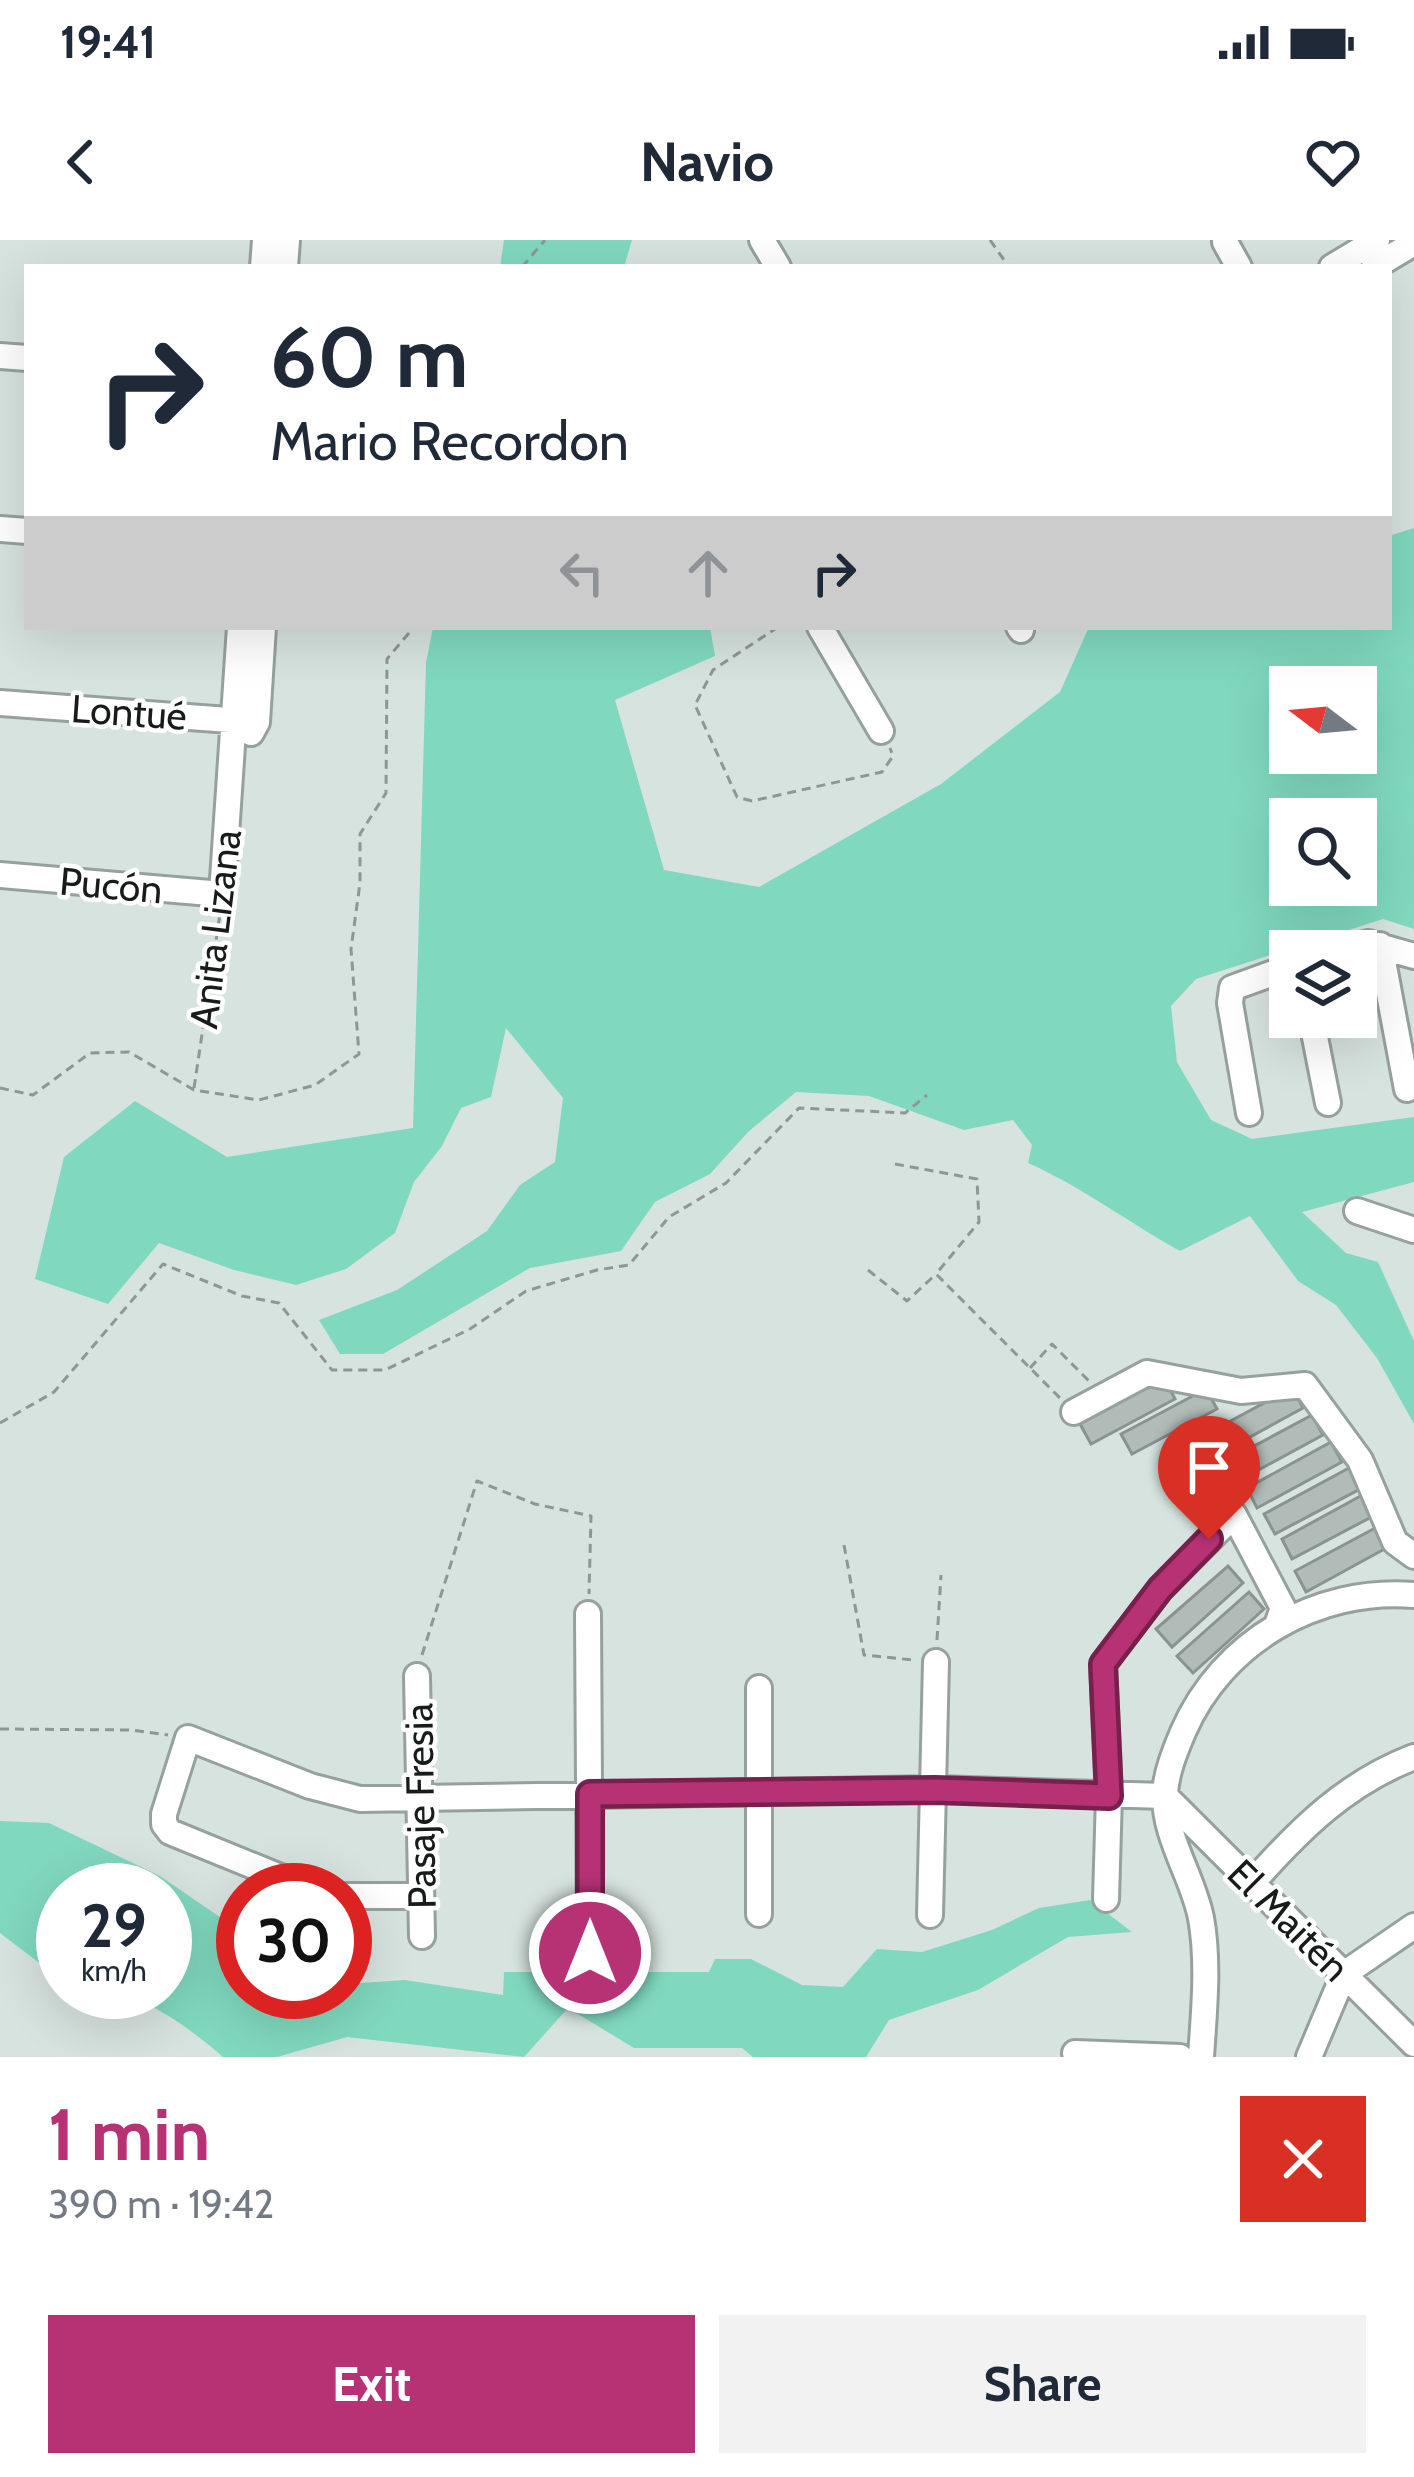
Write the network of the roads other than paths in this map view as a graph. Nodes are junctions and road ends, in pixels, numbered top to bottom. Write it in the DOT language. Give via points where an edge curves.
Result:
graph roads {
  1 [pos="1377,240"];
  2 [pos="1414,243"];
  3 [pos="1337,264"];
  4 [pos="1379,264"];
  5 [pos="240,630"];
  6 [pos="262,630"];
  7 [pos="822,630"];
  8 [pos="0,703"];
  9 [pos="246,721"];
  10 [pos="881,730"];
  11 [pos="0,875"];
  12 [pos="222,894"];
  13 [pos="1377,944"];
  14 [pos="1380,945"];
  15 [pos="1414,956"];
  16 [pos="1269,975"];
  17 [pos="1315,1038"];
  18 [pos="1407,1089"];
  19 [pos="1328,1103"];
  20 [pos="1249,1113"];
  21 [pos="1357,1211"];
  22 [pos="1414,1230"];
  23 [pos="1074,1412"];
  24 [pos="1190,1460"];
  25 [pos="1234,1515"];
  26 [pos="1414,1556"];
  27 [pos="1414,1595"];
  28 [pos="588,1614"];
  29 [pos="1277,1625"];
  30 [pos="936,1662"];
  31 [pos="417,1676"];
  32 [pos="759,1688"];
  33 [pos="1414,1757"];
  34 [pos="935,1790"];
  35 [pos="758,1793"];
  36 [pos="590,1794"];
  37 [pos="1109,1796"];
  38 [pos="1165,1796"];
  39 [pos="420,1797"];
  40 [pos="246,1863"];
  41 [pos="1252,1883"];
  42 [pos="372,1896"];
  43 [pos="420,1896"];
  44 [pos="1106,1899"];
  45 [pos="759,1914"];
  46 [pos="930,1916"];
  47 [pos="1414,1925"];
  48 [pos="422,1936"];
  49 [pos="590,1953"];
  50 [pos="1344,1974"];
  51 [pos="1414,2044"];
  52 [pos="1075,2054"];
  53 [pos="1180,2057"];
  54 [pos="1201,2057"];
  55 [pos="1309,2057"];
  1 -- 3 [label="street"];
  2 -- 4 [label="street"];
  5 -- 9 [label="street, Anita Lizana"];
  6 -- 9 [label="street, Anita Lizana"];
  7 -- 10 [label="street"];
  8 -- 9 [label="street, Lontué"];
  9 -- 12 [label="street, Anita Lizana" via="233,767"];
  11 -- 12 [label="street, Pucón"];
  13 -- 14 [label="street"];
  14 -- 15 [label="street"];
  14 -- 18 [label="street"];
  16 -- 20 [label="street" via="1232,988"];
  17 -- 19 [label="street"];
  21 -- 22 [label="street"];
  23 -- 26 [label="street" via="1148,1373 1241,1391 1305,1385 1360,1460 1395,1542"];
  24 -- 25 [label="street"];
  25 -- 29 [label="street" via="1283,1608"];
  25 -- 37 [label="street" via="1160,1589 1103,1664"];
  27 -- 29 [label="street" via="1340,1600"];
  28 -- 36 [label="street"];
  29 -- 38 [label="street" via="1241,1652 1196,1706"];
  30 -- 34 [label="street"];
  31 -- 39 [label="street, Pasaje Fresia"];
  32 -- 35 [label="street"];
  33 -- 41 [label="street" via="1344,1791"];
  34 -- 35 [label="street"];
  34 -- 37 [label="street"];
  34 -- 46 [label="street"];
  35 -- 36 [label="street"];
  35 -- 45 [label="street"];
  36 -- 39 [label="street"];
  36 -- 49 [label="street"];
  37 -- 38 [label="street"];
  37 -- 44 [label="street"];
  38 -- 41 [label="street, El Maitén"];
  38 -- 54 [label="street" via="1201,1920"];
  39 -- 40 [label="street" via="337,1795 188,1738 164,1814 170,1832"];
  39 -- 43 [label="street, Pasaje Fresia"];
  41 -- 50 [label="street, El Maitén"];
  42 -- 43 [label="street"];
  43 -- 48 [label="street, Pasaje Fresia"];
  47 -- 50 [label="street"];
  50 -- 51 [label="street, El Maitén"];
  50 -- 55 [label="street"];
  52 -- 53 [label="street"];
}
